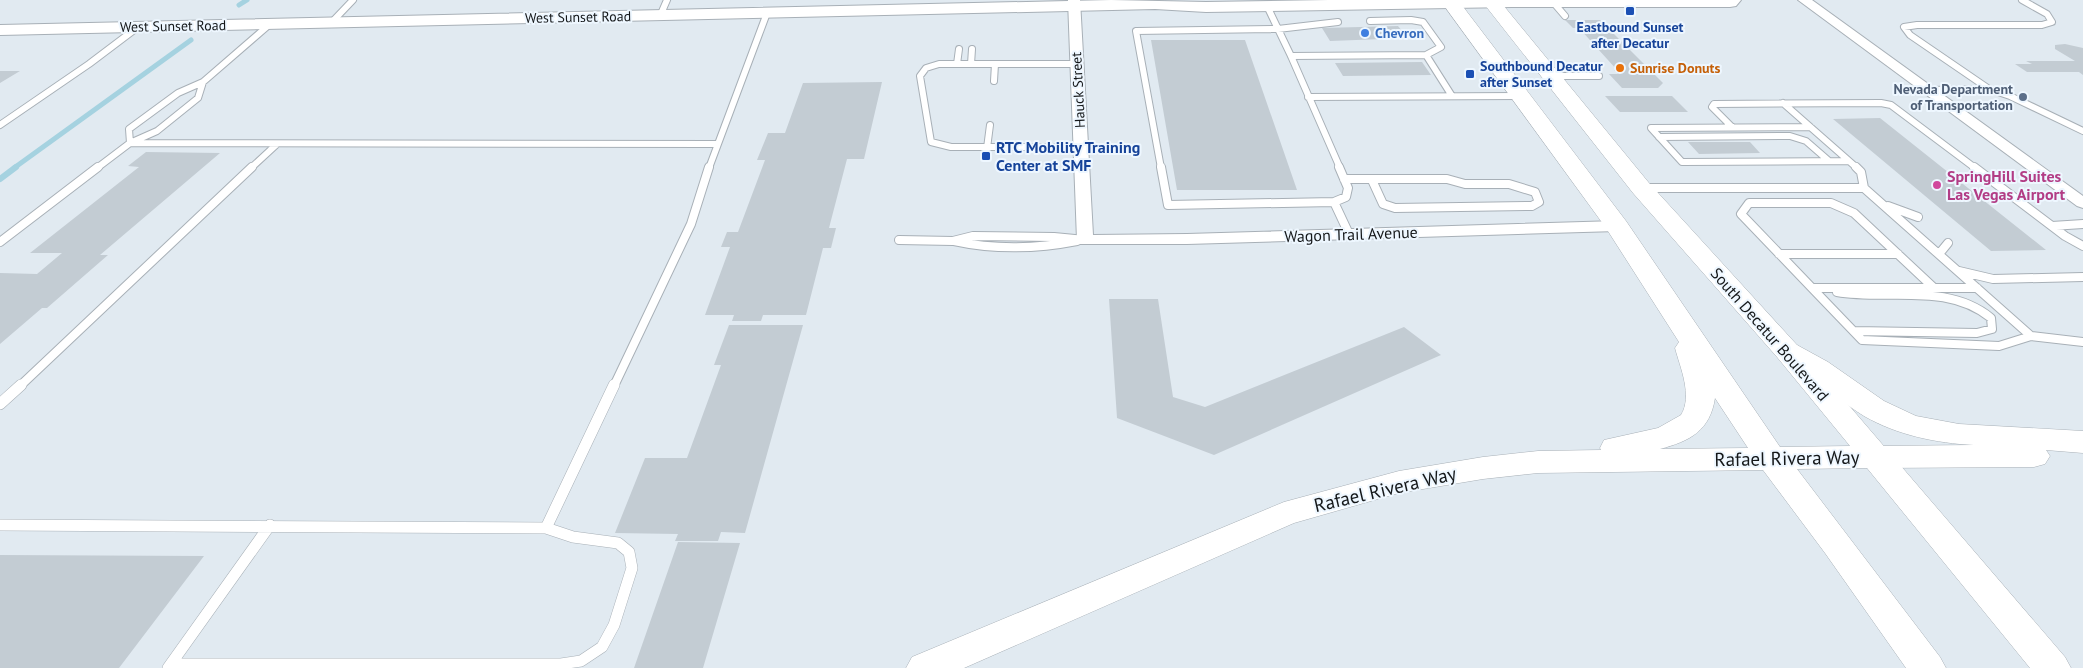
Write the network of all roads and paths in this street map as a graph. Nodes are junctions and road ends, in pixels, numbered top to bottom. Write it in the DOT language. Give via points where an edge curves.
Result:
graph roads {
  1 [pos="353,0"];
  2 [pos="667,0"];
  3 [pos="1177,0"];
  4 [pos="1733,0"];
  5 [pos="1804,0"];
  6 [pos="2022,0"];
  7 [pos="1491,1"];
  8 [pos="1450,2"];
  9 [pos="1553,2"];
  10 [pos="1074,3"];
  11 [pos="1155,4"];
  12 [pos="1267,6"];
  13 [pos="767,13"];
  14 [pos="660,16"];
  15 [pos="1566,16"];
  16 [pos="1370,21"];
  17 [pos="1338,22"];
  18 [pos="331,23"];
  19 [pos="270,24"];
  20 [pos="138,27"];
  21 [pos="1278,29"];
  22 [pos="0,30"];
  23 [pos="959,49"];
  24 [pos="972,49"];
  25 [pos="1426,55"];
  26 [pos="1291,56"];
  27 [pos="957,64"];
  28 [pos="971,64"];
  29 [pos="995,64"];
  30 [pos="1077,64"];
  31 [pos="1550,76"];
  32 [pos="1599,76"];
  33 [pos="994,81"];
  34 [pos="203,82"];
  35 [pos="1990,89"];
  36 [pos="1928,90"];
  37 [pos="1452,96"];
  38 [pos="1519,96"];
  39 [pos="1308,97"];
  40 [pos="1783,104"];
  41 [pos="0,125"];
  42 [pos="990,125"];
  43 [pos="1732,127"];
  44 [pos="1810,127"];
  45 [pos="2083,131"];
  46 [pos="1660,137"];
  47 [pos="130,143"];
  48 [pos="277,144"];
  49 [pos="717,144"];
  50 [pos="1081,147"];
  51 [pos="987,148"];
  52 [pos="1830,161"];
  53 [pos="1848,161"];
  54 [pos="1344,179"];
  55 [pos="1372,180"];
  56 [pos="1641,188"];
  57 [pos="1864,188"];
  58 [pos="1334,202"];
  59 [pos="2083,203"];
  60 [pos="1883,204"];
  61 [pos="1918,217"];
  62 [pos="2083,224"];
  63 [pos="1617,226"];
  64 [pos="2052,226"];
  65 [pos="1349,234"];
  66 [pos="899,240"];
  67 [pos="1084,240"];
  68 [pos="0,242"];
  69 [pos="1948,243"];
  70 [pos="2083,246"];
  71 [pos="1779,254"];
  72 [pos="1898,254"];
  73 [pos="1939,254"];
  74 [pos="1959,272"];
  75 [pos="2083,277"];
  76 [pos="1812,288"];
  77 [pos="1823,288"];
  78 [pos="1934,288"];
  79 [pos="1977,288"];
  80 [pos="1684,327"];
  81 [pos="1854,332"];
  82 [pos="2031,336"];
  83 [pos="2083,342"];
  84 [pos="1787,351"];
  85 [pos="0,404"];
  86 [pos="2083,442"];
  87 [pos="2083,455"];
  88 [pos="1877,457"];
  89 [pos="1771,458"];
  90 [pos="1538,462"];
  91 [pos="0,525"];
  92 [pos="270,525"];
  93 [pos="546,528"];
  94 [pos="170,666"];
  95 [pos="925,668"];
  96 [pos="1927,668"];
  97 [pos="2052,668"];
  1 -- 18 [label="lane"];
  2 -- 14 [label="lane"];
  3 -- 11 [label="main road, West Sunset Road"];
  4 -- 9 [label="main road, West Sunset Road"];
  5 -- 36 [label="street"];
  6 -- 35 [label="lane" via="2047,14 2052,22 2042,25 1904,27 1910,35"];
  7 -- 8 [label="main road, West Sunset Road"];
  7 -- 9 [label="main road, West Sunset Road"];
  7 -- 31 [label="main road, South Decatur Boulevard"];
  8 -- 12 [label="main road, West Sunset Road"];
  8 -- 38 [label="main road"];
  9 -- 15 [label="lane"];
  10 -- 11 [label="main road, West Sunset Road"];
  10 -- 13 [label="main road, West Sunset Road"];
  10 -- 30 [label="street, Hauck Street"];
  11 -- 12 [label="main road, West Sunset Road"];
  12 -- 21 [label="lane"];
  13 -- 14 [label="main road, West Sunset Road"];
  13 -- 49 [label="lane"];
  14 -- 18 [label="main road, West Sunset Road"];
  16 -- 25 [label="lane" via="1423,22 1441,47"];
  17 -- 21 [label="lane"];
  18 -- 19 [label="main road, West Sunset Road"];
  19 -- 20 [label="main road, West Sunset Road"];
  19 -- 34 [label="lane"];
  20 -- 22 [label="main road, West Sunset Road"];
  20 -- 41 [label="lane"];
  21 -- 26 [label="lane"];
  21 -- 58 [label="lane" via="1136,31 1168,206"];
  23 -- 27 [label="lane"];
  24 -- 28 [label="lane"];
  25 -- 26 [label="lane"];
  25 -- 37 [label="lane"];
  26 -- 39 [label="lane"];
  27 -- 28 [label="lane"];
  27 -- 51 [label="lane" via="926,68 920,76 932,142 951,147"];
  28 -- 29 [label="lane"];
  29 -- 30 [label="lane"];
  29 -- 33 [label="lane"];
  30 -- 50 [label="street, Hauck Street"];
  31 -- 32 [label="lane"];
  31 -- 56 [label="main road, South Decatur Boulevard"];
  34 -- 47 [label="lane" via="198,98 157,131"];
  34 -- 47 [label="lane" via="178,93 130,129"];
  35 -- 36 [label="lane"];
  35 -- 45 [label="lane"];
  36 -- 59 [label="street"];
  37 -- 38 [label="lane"];
  37 -- 39 [label="lane"];
  38 -- 63 [label="main road"];
  39 -- 54 [label="lane"];
  40 -- 43 [label="lane" via="1714,104 1712,107"];
  40 -- 44 [label="lane"];
  40 -- 64 [label="lane" via="1891,105"];
  42 -- 51 [label="lane"];
  43 -- 44 [label="lane"];
  43 -- 46 [label="lane" via="1651,128"];
  44 -- 53 [label="lane"];
  46 -- 52 [label="lane" via="1790,136 1806,141"];
  46 -- 52 [label="lane" via="1682,162"];
  47 -- 48 [label="lane"];
  47 -- 68 [label="lane"];
  48 -- 49 [label="lane"];
  48 -- 85 [label="lane"];
  49 -- 93 [label="lane" via="691,224"];
  50 -- 51 [label="lane"];
  50 -- 67 [label="street, Hauck Street"];
  52 -- 53 [label="lane"];
  53 -- 57 [label="lane" via="1861,172"];
  54 -- 55 [label="lane"];
  54 -- 58 [label="lane" via="1348,188 1346,197"];
  55 -- 55 [label="lane" via="1383,204 1395,208 1532,206 1539,202 1535,192 1509,184 1465,184 1447,179"];
  56 -- 57 [label="lane"];
  56 -- 84 [label="main road, South Decatur Boulevard"];
  57 -- 60 [label="lane"];
  58 -- 65 [label="lane"];
  60 -- 61 [label="lane"];
  60 -- 73 [label="lane"];
  62 -- 64 [label="lane"];
  63 -- 65 [label="street, Wagon Trail Avenue"];
  63 -- 80 [label="main road"];
  64 -- 70 [label="lane"];
  65 -- 67 [label="street, Wagon Trail Avenue"];
  66 -- 67 [label="lane" via="953,241 971,246 1055,246"];
  69 -- 73 [label="lane"];
  71 -- 72 [label="lane"];
  71 -- 72 [label="lane" via="1741,214 1749,204 1831,204 1854,212"];
  71 -- 76 [label="lane"];
  72 -- 78 [label="lane"];
  73 -- 74 [label="lane"];
  74 -- 75 [label="lane" via="1993,278"];
  74 -- 79 [label="lane"];
  76 -- 77 [label="lane"];
  76 -- 81 [label="lane"];
  77 -- 78 [label="lane"];
  77 -- 81 [label="lane" via="1851,296 1954,298 1975,306 1991,318 1992,329 1977,333"];
  78 -- 79 [label="lane"];
  79 -- 82 [label="lane"];
  80 -- 89 [label="main road"];
  80 -- 90 [label="main road" via="1700,396 1700,407 1690,423 1665,437"];
  81 -- 82 [label="lane" via="1862,340 1999,346"];
  82 -- 83 [label="lane"];
  84 -- 86 [label="main road" via="1818,368 1874,408 1909,425 1959,434"];
  84 -- 88 [label="main road, South Decatur Boulevard"];
  87 -- 88 [label="main road, Rafael Rivera Way"];
  88 -- 89 [label="main road, Rafael Rivera Way"];
  88 -- 97 [label="main road, South Decatur Boulevard"];
  89 -- 90 [label="main road, Rafael Rivera Way"];
  89 -- 96 [label="main road"];
  90 -- 95 [label="main road, Rafael Rivera Way" via="1399,482 1284,514"];
  91 -- 92 [label="lane"];
  92 -- 93 [label="lane"];
  92 -- 94 [label="lane"];
  93 -- 94 [label="lane" via="573,537 618,543 628,552 632,568 614,625 602,647 581,661 561,664"];
}
